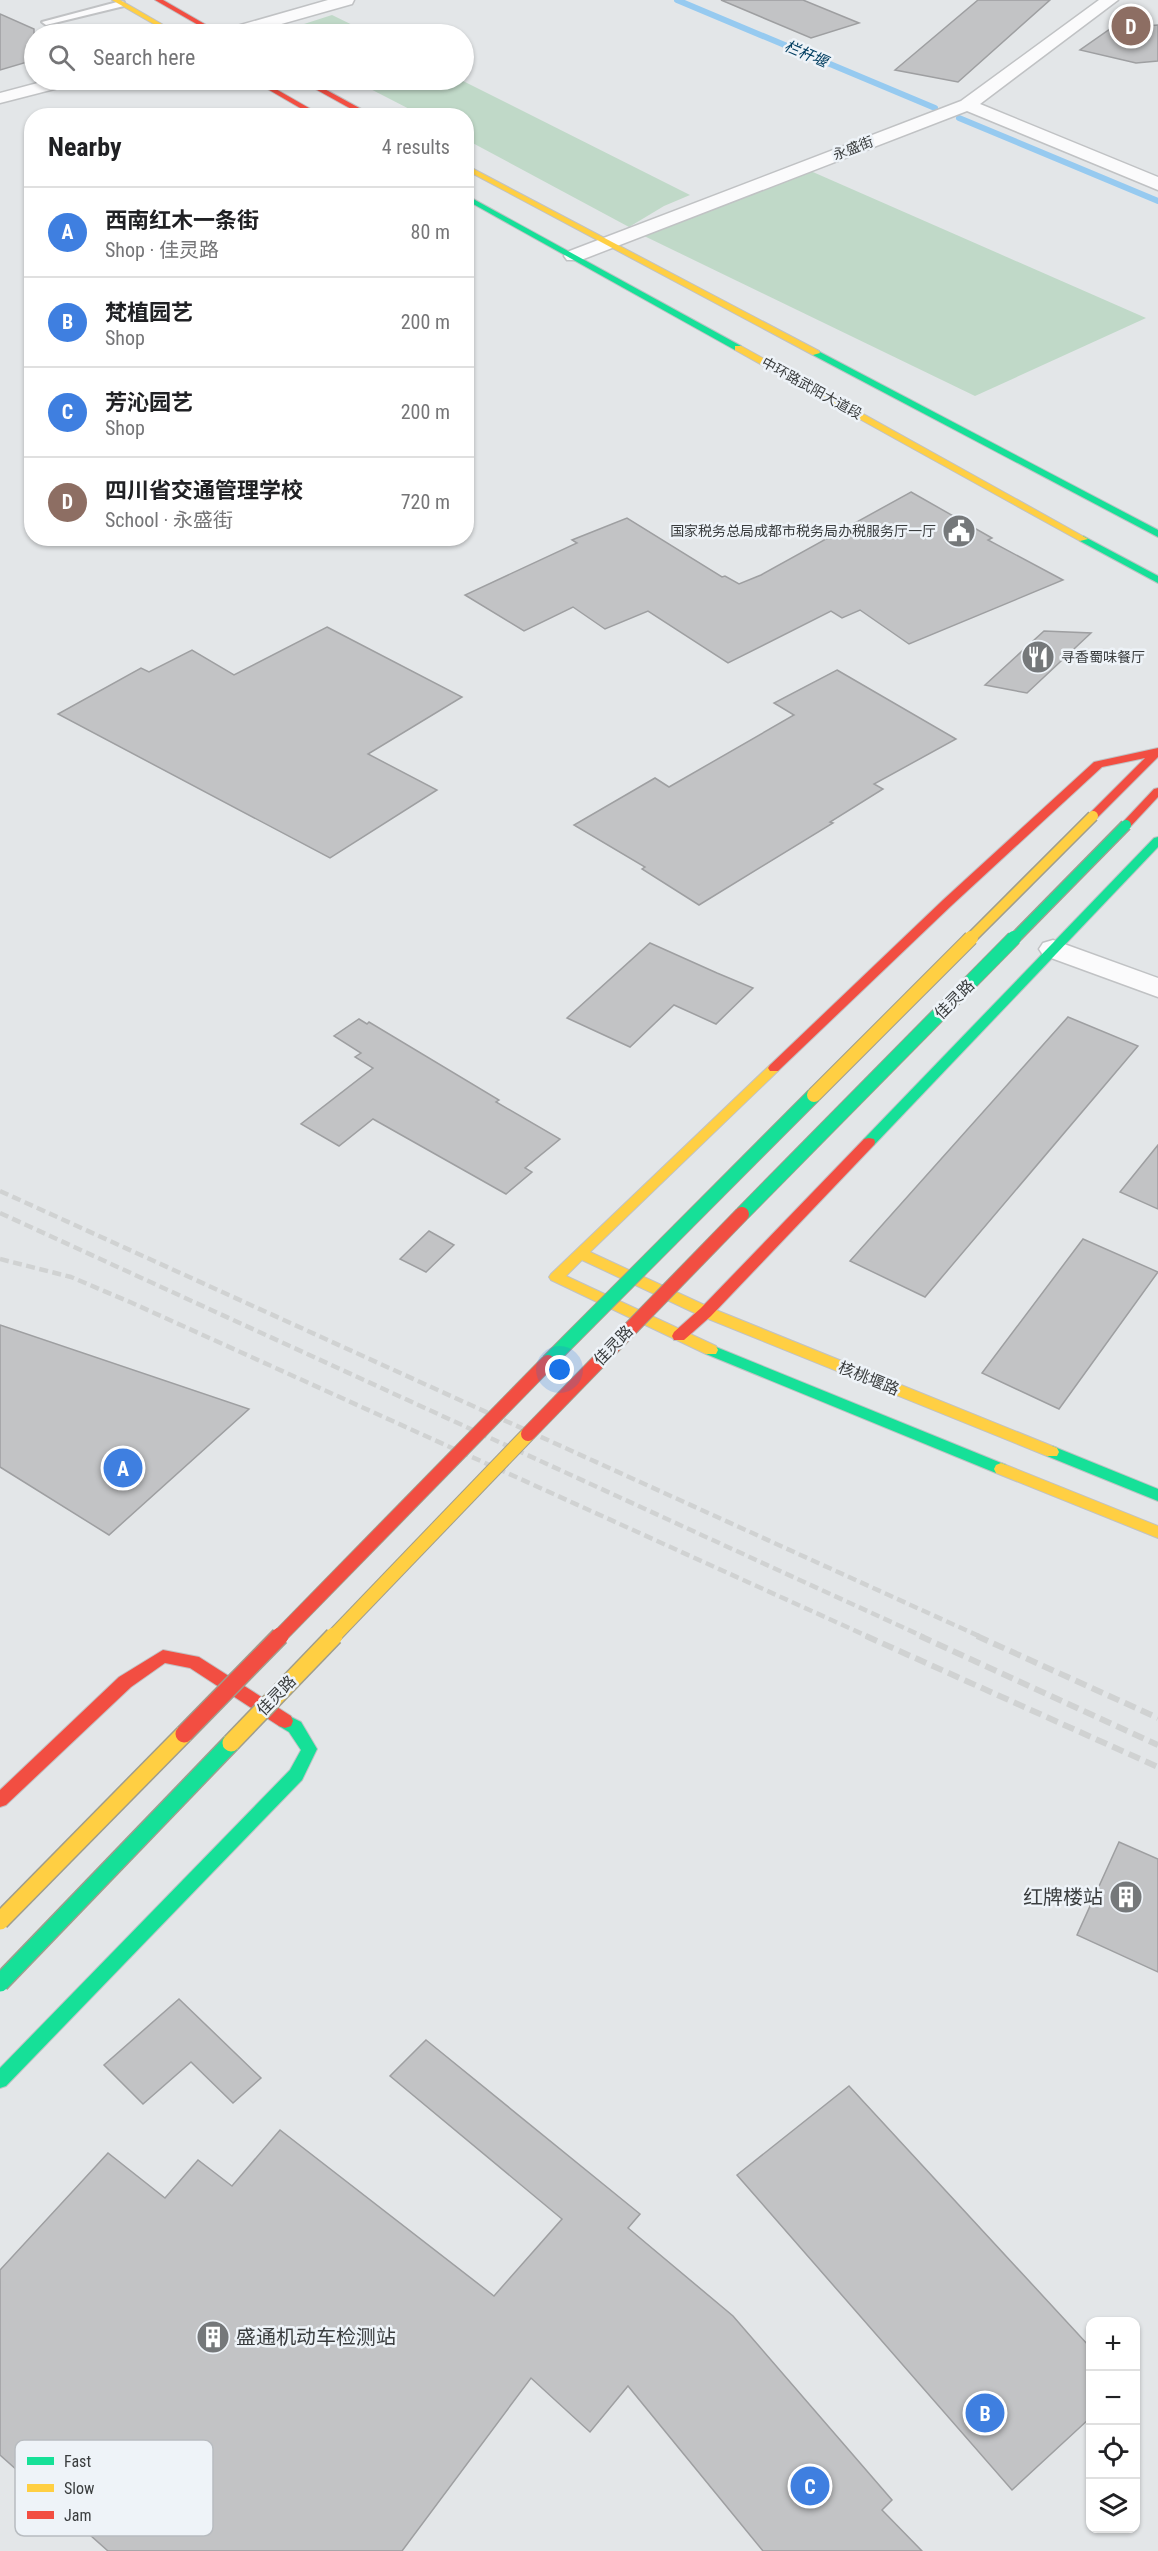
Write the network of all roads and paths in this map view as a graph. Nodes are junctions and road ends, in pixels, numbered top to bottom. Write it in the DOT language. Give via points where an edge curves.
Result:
graph roads {
  1 [pos="158,0"];
  2 [pos="346,0"];
  3 [pos="1110,0"];
  4 [pos="118,2"];
  5 [pos="45,22"];
  6 [pos="157,24"];
  7 [pos="200,24"];
  8 [pos="263,24"];
  9 [pos="30,90"];
  10 [pos="273,90"];
  11 [pos="322,90"];
  12 [pos="0,98"];
  13 [pos="967,105"];
  14 [pos="306,108"];
  15 [pos="355,108"];
  16 [pos="474,170"];
  17 [pos="1158,184"];
  18 [pos="474,201"];
  19 [pos="608,242"];
  20 [pos="574,256"];
  21 [pos="1158,534"];
  22 [pos="1158,580"];
  23 [pos="1158,752"];
  24 [pos="1158,791"];
  25 [pos="1158,840"];
  26 [pos="1053,949"];
  27 [pos="1158,988"];
  28 [pos="582,1254"];
  29 [pos="706,1312"];
  30 [pos="679,1336"];
  31 [pos="1158,1496"];
  32 [pos="1158,1532"];
  33 [pos="0,1800"];
  34 [pos="0,1921"];
  35 [pos="0,1983"];
  36 [pos="0,2080"];
  1 -- 7 [label="main road"];
  2 -- 8 [label="street"];
  3 -- 13 [label="street, 永盛街"];
  4 -- 5 [label="lane"];
  4 -- 6 [label="main road"];
  9 -- 12 [label="street"];
  10 -- 14 [label="main road"];
  11 -- 15 [label="main road"];
  13 -- 17 [label="street"];
  13 -- 19 [label="street, 永盛街"];
  16 -- 19 [label="main road, 中环路武阳大道段"];
  18 -- 20 [label="main road, 中环路武阳大道段"];
  19 -- 20 [label="street, 永盛街"];
  19 -- 21 [label="main road, 中环路武阳大道段"];
  20 -- 22 [label="main road, 中环路武阳大道段"];
  23 -- 28 [label="main road" via="1098,764 947,903"];
  23 -- 34 [label="main road, 佳灵路, bridge" via="605,1304"];
  24 -- 35 [label="main road, 佳灵路, bridge" via="621,1337"];
  25 -- 26 [label="main road"];
  26 -- 27 [label="street"];
  26 -- 29 [label="main road"];
  28 -- 29 [label="main road, 核桃堰路"];
  28 -- 30 [label="main road" via="556,1277"];
  29 -- 30 [label="main road"];
  29 -- 31 [label="main road, 核桃堰路"];
  30 -- 32 [label="main road"];
  33 -- 36 [label="main road" via="125,1682 163,1656 194,1662 295,1727 309,1749 296,1775"];
}
